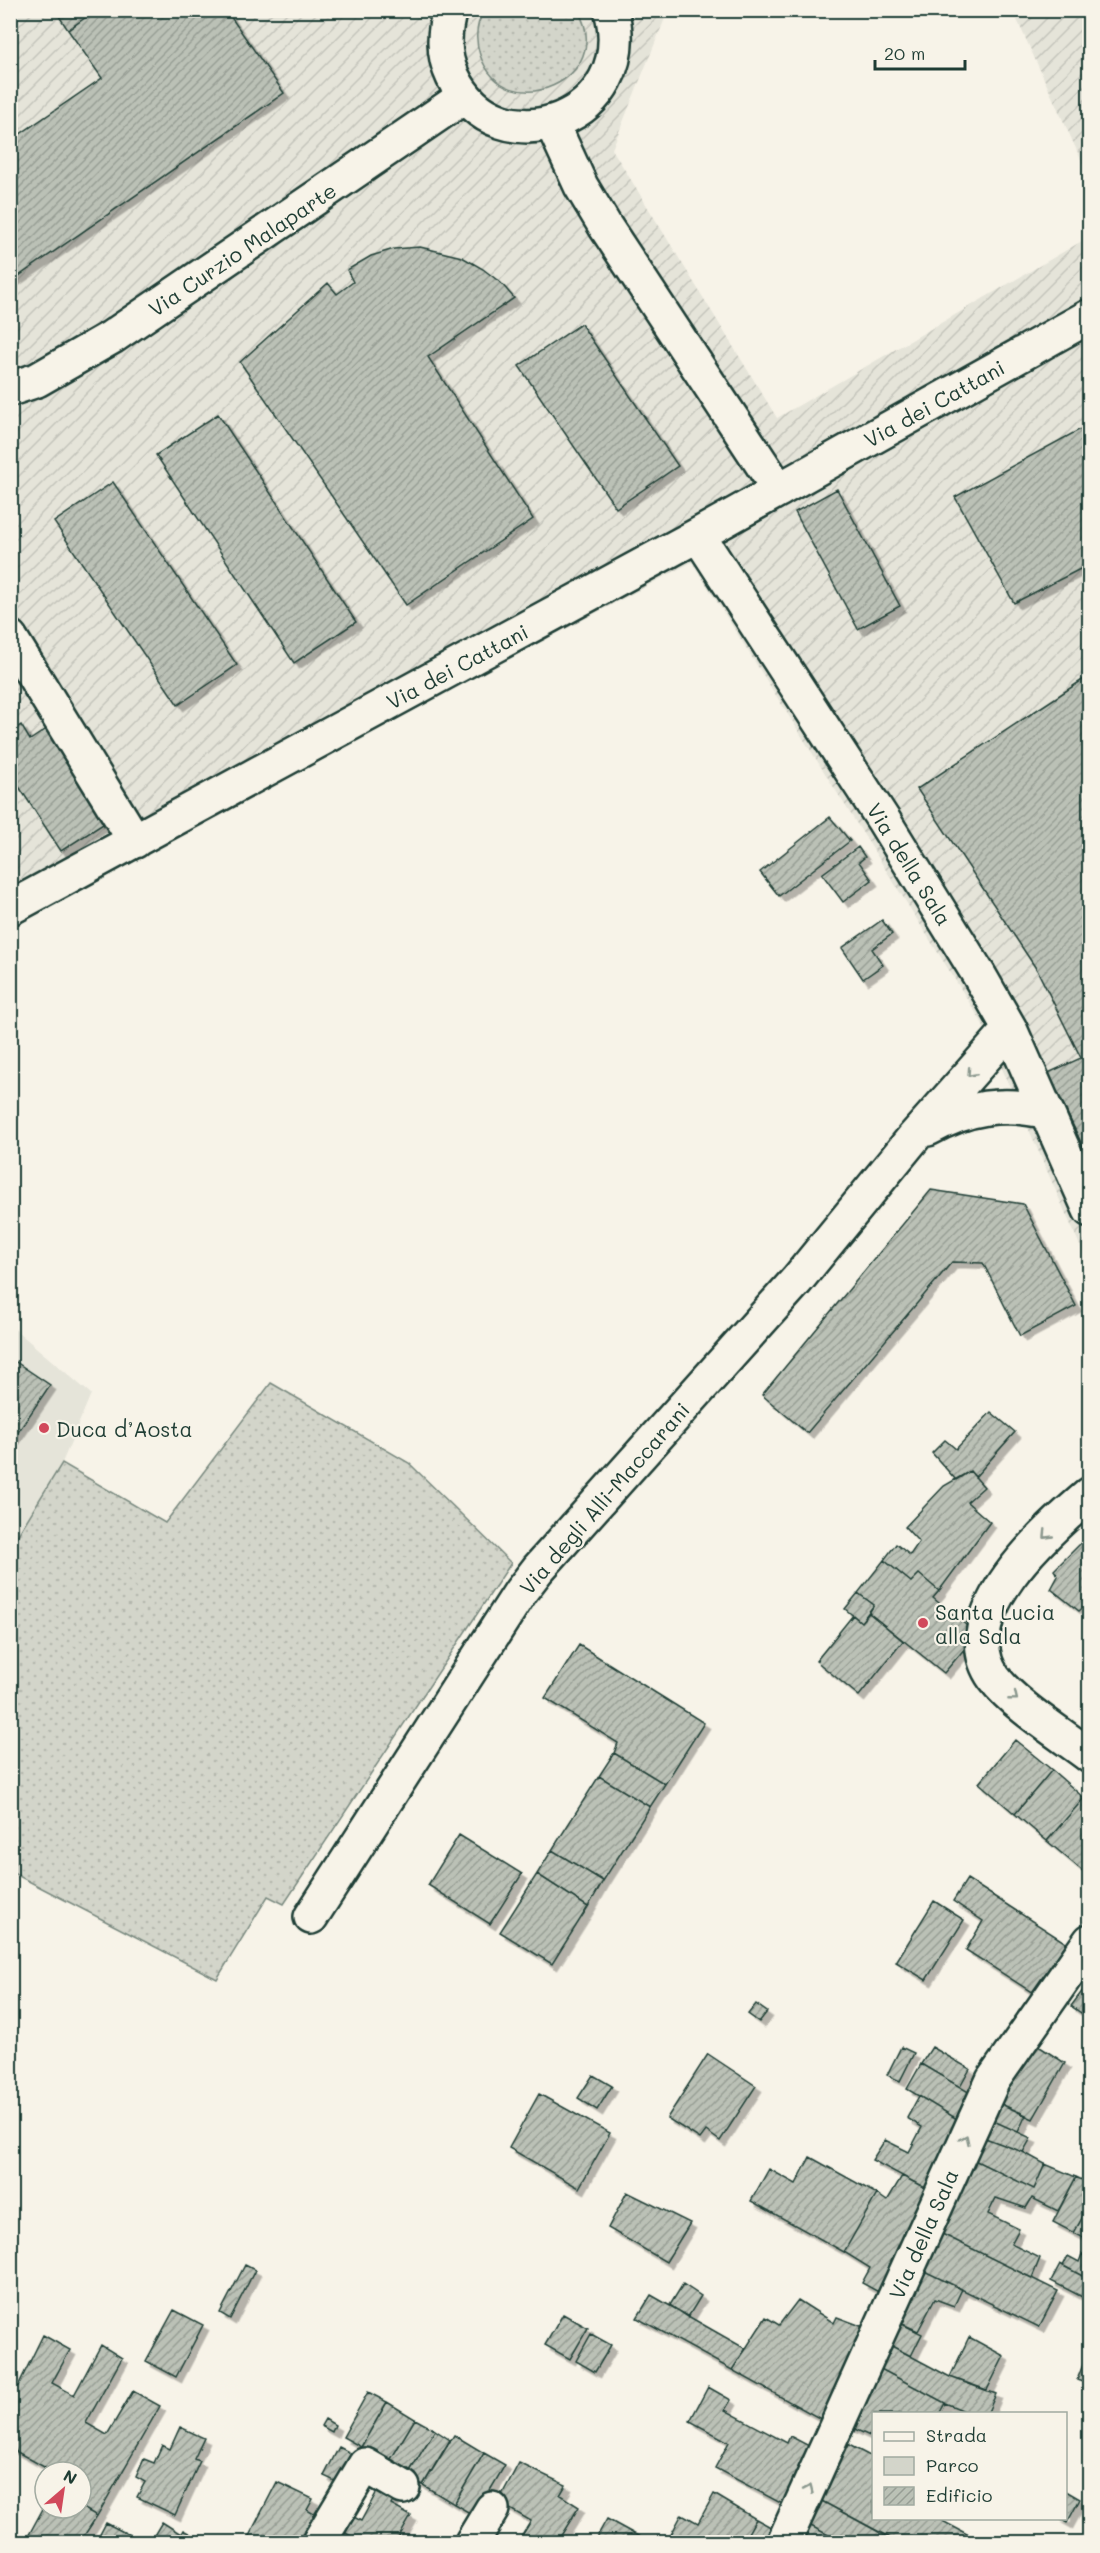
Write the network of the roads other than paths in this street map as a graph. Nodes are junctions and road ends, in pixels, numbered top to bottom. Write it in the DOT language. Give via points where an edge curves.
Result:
graph roads {
  1 [pos="450,10"];
  2 [pos="611,10"];
  3 [pos="465,96"];
  4 [pos="552,123"];
  5 [pos="1089,316"];
  6 [pos="10,389"];
  7 [pos="779,490"];
  8 [pos="698,536"];
  9 [pos="10,637"];
  10 [pos="135,841"];
  11 [pos="10,908"];
  12 [pos="1010,1029"];
  13 [pos="1047,1112"];
  14 [pos="914,1137"];
  15 [pos="1089,1210"];
  16 [pos="1089,1494"];
  17 [pos="1089,1756"];
  18 [pos="311,1917"];
  19 [pos="1089,1941"];
  20 [pos="403,2487"];
  21 [pos="492,2509"];
  22 [pos="319,2542"];
  23 [pos="472,2542"];
  24 [pos="784,2542"];
  1 -- 3 [label="street" via="445,30 446,56"];
  2 -- 4 [label="street" via="616,40 605,81 581,109"];
  3 -- 4 [label="street" via="486,113 506,122 532,126"];
  3 -- 6 [label="street, Via Curzio Malaparte" via="112,337 37,380"];
  4 -- 7 [label="street" via="581,186 605,226"];
  5 -- 7 [label="street, Via dei Cattani"];
  7 -- 8 [label="street, Via dei Cattani"];
  8 -- 10 [label="street, Via dei Cattani"];
  8 -- 12 [label="street, Via della Sala" via="884,821"];
  9 -- 10 [label="street"];
  10 -- 11 [label="street, Via dei Cattani"];
  12 -- 13 [label="street, Via della Sala"];
  12 -- 14 [label="street, Via degli Alli-Maccarani, one-way"];
  13 -- 14 [label="street, Via degli Alli-Maccarani" via="1011,1106 975,1109 959,1113"];
  13 -- 15 [label="street, Via della Sala"];
  14 -- 18 [label="street, Via degli Alli-Maccarani" via="797,1280 521,1591"];
  16 -- 17 [label="street, one-way" via="1004,1583 983,1632 986,1662 998,1684"];
  24 -- 19 [label="street, Via della Sala, one-way" via="993,2080"];
  20 -- 22 [label="street" via="365,2465"];
  21 -- 23 [label="street"];
}
